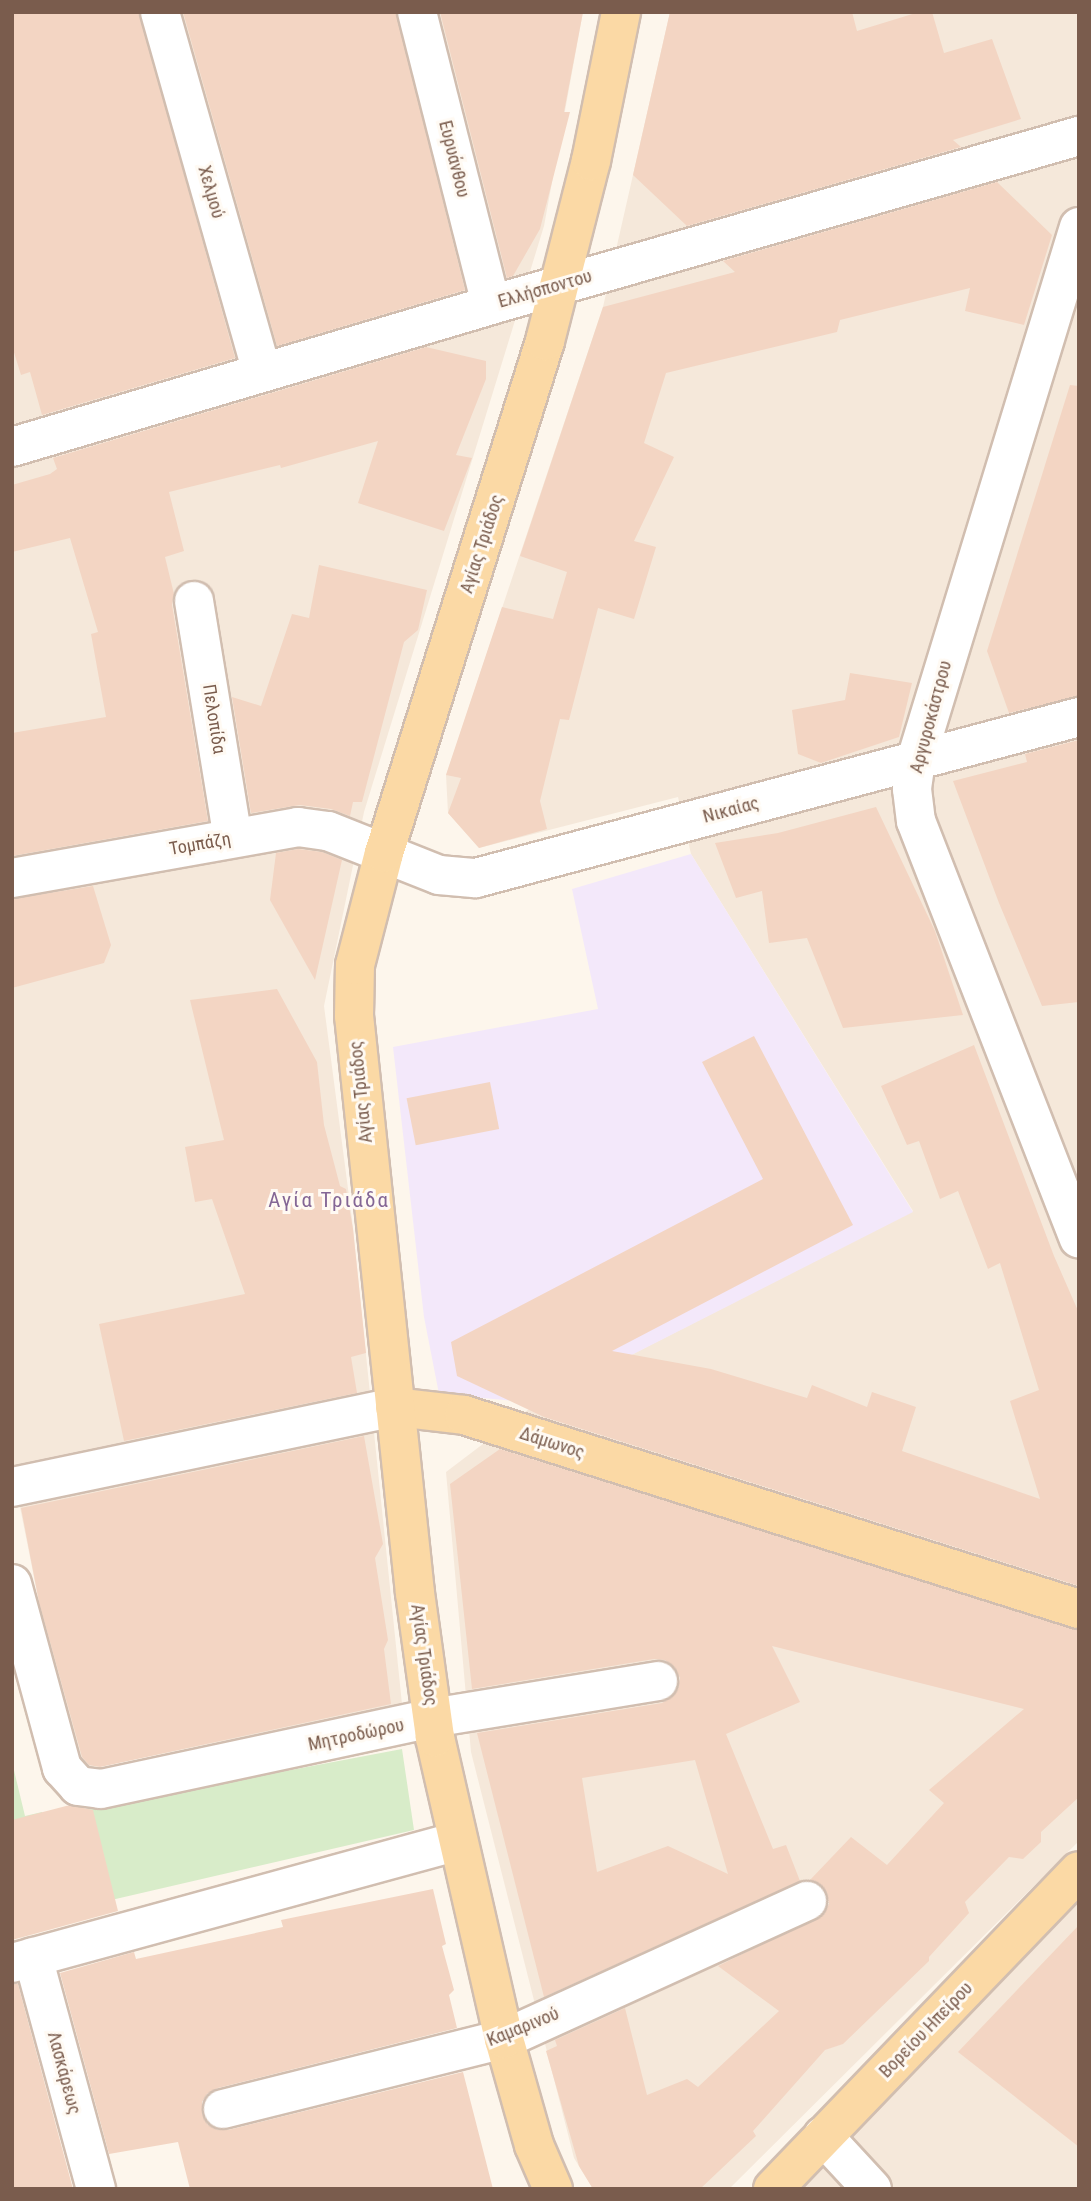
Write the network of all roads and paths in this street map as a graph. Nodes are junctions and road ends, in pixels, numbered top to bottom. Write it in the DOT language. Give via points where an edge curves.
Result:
graph roads {
  1 [pos="160,12"];
  2 [pos="417,12"];
  3 [pos="621,12"];
  4 [pos="1079,136"];
  5 [pos="1079,227"];
  6 [pos="560,285"];
  7 [pos="491,305"];
  8 [pos="262,372"];
  9 [pos="15,437"];
  10 [pos="194,601"];
  11 [pos="1079,717"];
  12 [pos="916,760"];
  13 [pos="233,838"];
  14 [pos="384,853"];
  15 [pos="12,878"];
  16 [pos="1079,1238"];
  17 [pos="395,1407"];
  18 [pos="12,1487"];
  19 [pos="12,1584"];
  20 [pos="1079,1609"];
  21 [pos="658,1681"];
  22 [pos="432,1718"];
  23 [pos="457,1841"];
  24 [pos="1079,1871"];
  25 [pos="807,1901"];
  26 [pos="22,1960"];
  27 [pos="504,2039"];
  28 [pos="223,2109"];
  29 [pos="823,2136"];
  30 [pos="96,2189"];
  31 [pos="553,2189"];
  32 [pos="772,2189"];
  33 [pos="872,2189"];
  1 -- 8 [label="street, Χελμού"];
  2 -- 7 [label="street, Ευρυάνθου"];
  3 -- 6 [label="main road, Αγίας Τριάδος"];
  4 -- 6 [label="street, Ελλήσποντου"];
  5 -- 12 [label="street, Αργυροκάστρου"];
  6 -- 7 [label="street, Ελλήσποντου"];
  6 -- 14 [label="main road, Αγίας Τριάδος" via="516,439"];
  7 -- 8 [label="street, Ελλήσποντου"];
  8 -- 9 [label="street, Ελλήσποντου"];
  10 -- 13 [label="street, Πελοπίδα"];
  11 -- 12 [label="street, Νικαίας"];
  12 -- 14 [label="street, Νικαίας" via="476,878 439,875"];
  12 -- 16 [label="street, Αργυροκάστρου" via="912,789 916,821"];
  13 -- 14 [label="street, Τομπάζη" via="298,827 328,831"];
  13 -- 15 [label="street, Τομπάζη"];
  14 -- 17 [label="main road, Αγίας Τριάδος" via="355,965 354,1016"];
  17 -- 18 [label="street, Δάμωνος"];
  17 -- 20 [label="main road, Δάμωνος" via="464,1415"];
  17 -- 22 [label="main road, Αγίας Τριάδος"];
  19 -- 22 [label="street, Μητροδώρου" via="62,1768 78,1786 101,1789"];
  21 -- 22 [label="street, Μητροδώρου"];
  22 -- 23 [label="main road, Αγίας Τριάδος"];
  23 -- 26 [label="street"];
  23 -- 27 [label="main road, Αγίας Τριάδος"];
  24 -- 29 [label="main road, Βορείου Ηπείρου"];
  25 -- 27 [label="street, Καμαρινού"];
  26 -- 30 [label="street, Λασκάρεως"];
  27 -- 28 [label="street, Καμαρινού"];
  27 -- 31 [label="main road, Αγίας Τριάδος" via="534,2145"];
  29 -- 32 [label="main road, Βορείου Ηπείρου"];
  29 -- 33 [label="street"];
}
